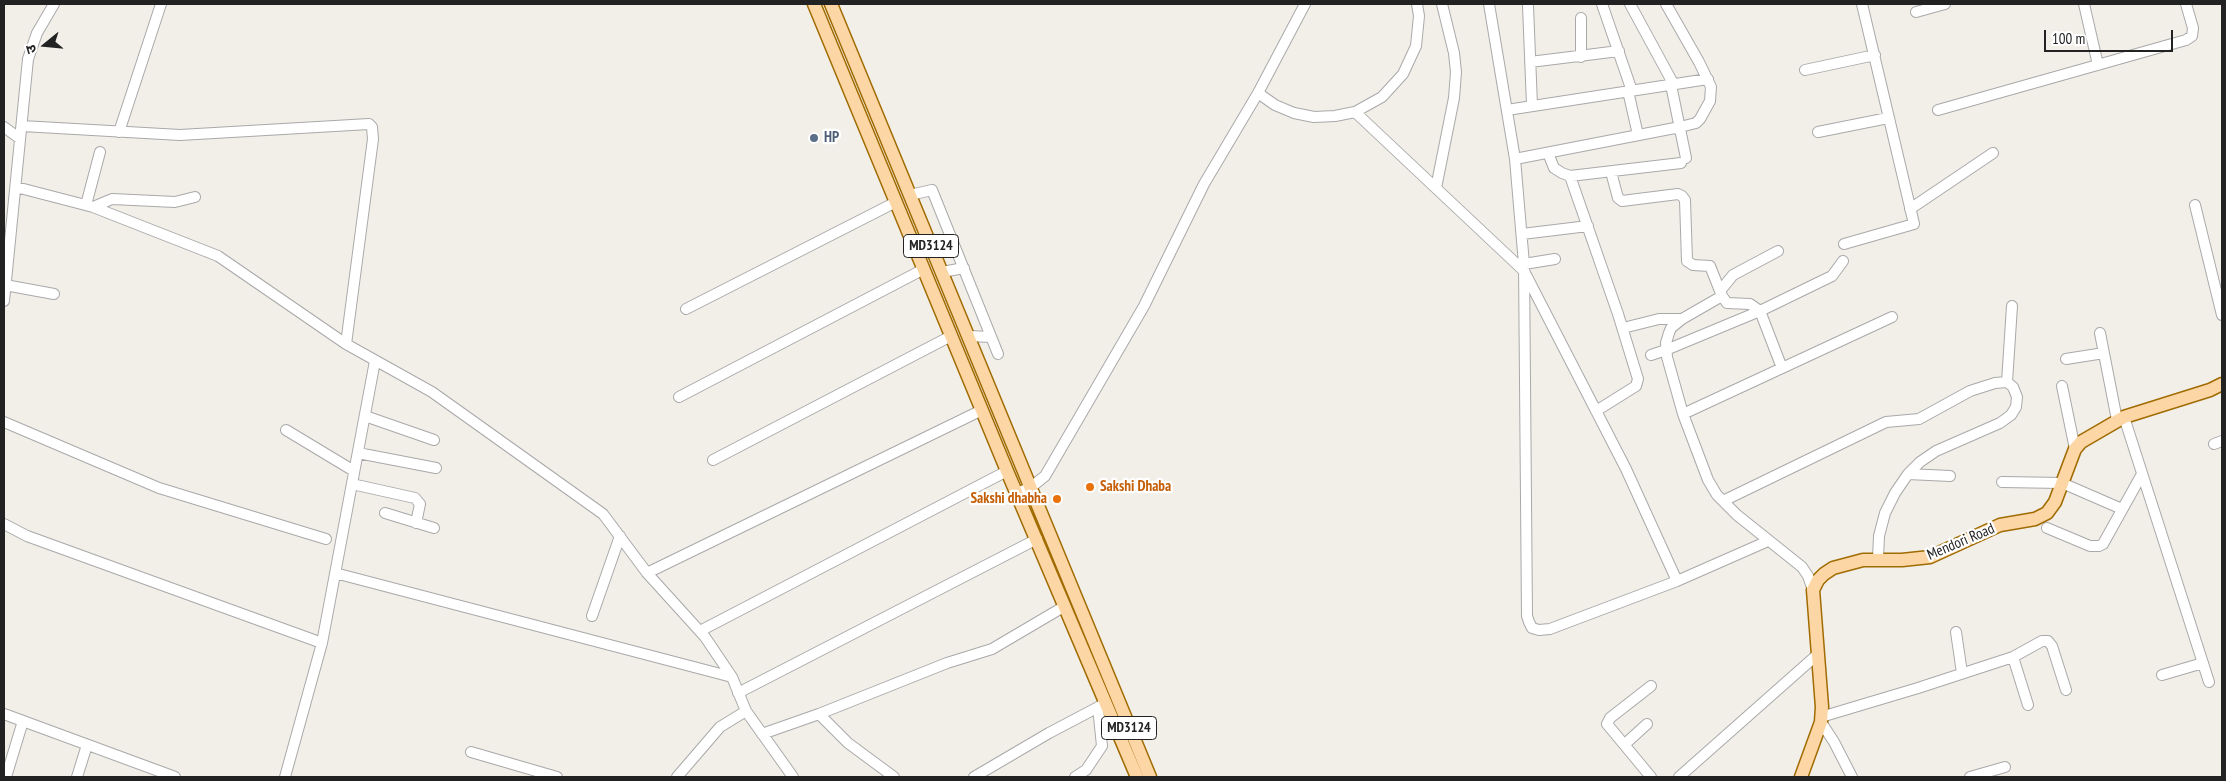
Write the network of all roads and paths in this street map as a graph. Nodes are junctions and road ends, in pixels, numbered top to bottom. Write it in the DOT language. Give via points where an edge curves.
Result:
graph roads {
  1 [pos="54,4"];
  2 [pos="160,4"];
  3 [pos="814,4"];
  4 [pos="831,4"];
  5 [pos="1305,4"];
  6 [pos="1417,4"];
  7 [pos="1442,4"];
  8 [pos="1490,4"];
  9 [pos="1602,4"];
  10 [pos="1630,4"];
  11 [pos="1666,4"];
  12 [pos="1862,4"];
  13 [pos="1945,4"];
  14 [pos="2084,4"];
  15 [pos="2186,4"];
  16 [pos="1528,6"];
  17 [pos="1916,12"];
  18 [pos="1581,18"];
  19 [pos="1619,51"];
  20 [pos="1874,55"];
  21 [pos="1581,57"];
  22 [pos="1530,62"];
  23 [pos="2098,65"];
  24 [pos="1806,70"];
  25 [pos="1708,79"];
  26 [pos="1673,85"];
  27 [pos="1630,91"];
  28 [pos="1258,93"];
  29 [pos="1532,105"];
  30 [pos="1507,110"];
  31 [pos="1938,110"];
  32 [pos="1356,112"];
  33 [pos="1888,118"];
  34 [pos="22,126"];
  35 [pos="4,127"];
  36 [pos="1680,127"];
  37 [pos="119,132"];
  38 [pos="1818,132"];
  39 [pos="1638,135"];
  40 [pos="19,138"];
  41 [pos="100,152"];
  42 [pos="1548,153"];
  43 [pos="1993,153"];
  44 [pos="1515,160"];
  45 [pos="1611,172"];
  46 [pos="1570,176"];
  47 [pos="16,187"];
  48 [pos="1436,188"];
  49 [pos="910,196"];
  50 [pos="194,197"];
  51 [pos="896,202"];
  52 [pos="2195,205"];
  53 [pos="90,206"];
  54 [pos="1910,209"];
  55 [pos="8,226"];
  56 [pos="1588,226"];
  57 [pos="1522,234"];
  58 [pos="1844,244"];
  59 [pos="1778,251"];
  60 [pos="1555,259"];
  61 [pos="1843,261"];
  62 [pos="964,268"];
  63 [pos="1524,268"];
  64 [pos="924,269"];
  65 [pos="942,272"];
  66 [pos="6,285"];
  67 [pos="949,288"];
  68 [pos="54,294"];
  69 [pos="934,294"];
  70 [pos="1721,294"];
  71 [pos="4,301"];
  72 [pos="2012,306"];
  73 [pos="686,309"];
  74 [pos="1760,311"];
  75 [pos="2222,315"];
  76 [pos="1892,317"];
  77 [pos="1682,319"];
  78 [pos="1623,328"];
  79 [pos="2100,333"];
  80 [pos="951,336"];
  81 [pos="969,336"];
  82 [pos="991,337"];
  83 [pos="346,344"];
  84 [pos="1666,350"];
  85 [pos="2104,353"];
  86 [pos="998,354"];
  87 [pos="1651,355"];
  88 [pos="2066,359"];
  89 [pos="375,361"];
  90 [pos="1782,368"];
  91 [pos="2007,382"];
  92 [pos="2222,384"];
  93 [pos="2062,386"];
  94 [pos="679,397"];
  95 [pos="982,410"];
  96 [pos="1596,411"];
  97 [pos="1683,414"];
  98 [pos="365,416"];
  99 [pos="2121,419"];
  100 [pos="4,422"];
  101 [pos="286,430"];
  102 [pos="434,440"];
  103 [pos="2075,449"];
  104 [pos="358,453"];
  105 [pos="713,460"];
  106 [pos="436,468"];
  107 [pos="354,471"];
  108 [pos="1007,471"];
  109 [pos="1908,474"];
  110 [pos="2142,474"];
  111 [pos="1950,476"];
  112 [pos="2002,482"];
  113 [pos="352,484"];
  114 [pos="2062,484"];
  115 [pos="1030,488"];
  116 [pos="1017,493"];
  117 [pos="1723,501"];
  118 [pos="2122,509"];
  119 [pos="385,514"];
  120 [pos="416,522"];
  121 [pos="4,524"];
  122 [pos="434,528"];
  123 [pos="2047,528"];
  124 [pos="620,536"];
  125 [pos="1037,539"];
  126 [pos="326,540"];
  127 [pos="1768,540"];
  128 [pos="1878,558"];
  129 [pos="335,573"];
  130 [pos="647,573"];
  131 [pos="1677,581"];
  132 [pos="1813,590"];
  133 [pos="1065,606"];
  134 [pos="592,616"];
  135 [pos="700,631"];
  136 [pos="1956,632"];
  137 [pos="322,643"];
  138 [pos="1818,654"];
  139 [pos="2013,657"];
  140 [pos="2203,663"];
  141 [pos="1962,673"];
  142 [pos="2162,674"];
  143 [pos="732,678"];
  144 [pos="2209,682"];
  145 [pos="1651,686"];
  146 [pos="2066,690"];
  147 [pos="738,693"];
  148 [pos="1102,705"];
  149 [pos="2028,705"];
  150 [pos="746,711"];
  151 [pos="4,714"];
  152 [pos="819,714"];
  153 [pos="1821,720"];
  154 [pos="23,721"];
  155 [pos="1647,724"];
  156 [pos="762,734"];
  157 [pos="87,744"];
  158 [pos="1625,744"];
  159 [pos="471,752"];
  160 [pos="2005,767"];
  161 [pos="162,775"];
  162 [pos="6,777"];
  163 [pos="77,777"];
  164 [pos="175,777"];
  165 [pos="285,777"];
  166 [pos="557,777"];
  167 [pos="678,777"];
  168 [pos="793,777"];
  169 [pos="894,777"];
  170 [pos="974,777"];
  171 [pos="1075,777"];
  172 [pos="1137,777"];
  173 [pos="1150,777"];
  174 [pos="1652,777"];
  175 [pos="1680,777"];
  176 [pos="1801,777"];
  177 [pos="1852,777"];
  178 [pos="1970,777"];
  1 -- 34 [label="street" via="37,33 28,59"];
  2 -- 37 [label="street"];
  3 -- 51 [label="main road, MD3124"];
  4 -- 49 [label="main road, MD3124"];
  5 -- 28 [label="street"];
  6 -- 32 [label="street" via="1416,46 1403,74 1382,97"];
  7 -- 48 [label="street" via="1456,72"];
  8 -- 30 [label="street"];
  9 -- 19 [label="street"];
  10 -- 26 [label="street"];
  11 -- 25 [label="street"];
  12 -- 20 [label="street"];
  13 -- 17 [label="street"];
  14 -- 23 [label="street"];
  15 -- 23 [label="street" via="2192,36"];
  16 -- 22 [label="street"];
  18 -- 21 [label="street"];
  19 -- 21 [label="street"];
  19 -- 27 [label="street"];
  20 -- 24 [label="street"];
  20 -- 33 [label="street"];
  21 -- 22 [label="street"];
  22 -- 29 [label="street"];
  23 -- 31 [label="street"];
  25 -- 26 [label="street"];
  25 -- 36 [label="street" via="1711,95 1704,114 1696,123"];
  26 -- 27 [label="street"];
  26 -- 36 [label="street"];
  27 -- 29 [label="street"];
  27 -- 39 [label="street"];
  28 -- 32 [label="street" via="1275,105 1314,117"];
  28 -- 115 [label="street" via="1204,184 1119,351 1045,476"];
  29 -- 30 [label="street"];
  30 -- 44 [label="street"];
  32 -- 48 [label="street"];
  33 -- 38 [label="street"];
  33 -- 54 [label="street"];
  34 -- 37 [label="street"];
  34 -- 40 [label="street"];
  35 -- 40 [label="street"];
  36 -- 39 [label="street"];
  36 -- 45 [label="street" via="1684,161"];
  37 -- 83 [label="street" via="180,135 364,123 372,126 374,139"];
  39 -- 42 [label="street"];
  40 -- 47 [label="street"];
  41 -- 53 [label="street"];
  42 -- 44 [label="street"];
  42 -- 46 [label="street" via="1554,168"];
  43 -- 54 [label="street"];
  44 -- 57 [label="street"];
  45 -- 46 [label="street"];
  45 -- 70 [label="street" via="1618,198 1622,201 1682,196 1685,200 1687,261 1693,265 1710,266"];
  46 -- 56 [label="street"];
  47 -- 53 [label="street"];
  47 -- 55 [label="street"];
  48 -- 63 [label="street"];
  49 -- 62 [label="street" via="932,190"];
  49 -- 65 [label="main road, MD3124"];
  50 -- 53 [label="street" via="175,202 112,199"];
  51 -- 64 [label="main road, MD3124"];
  51 -- 73 [label="street"];
  52 -- 75 [label="street"];
  53 -- 83 [label="street" via="218,256"];
  54 -- 58 [label="street" via="1914,224"];
  55 -- 66 [label="street"];
  56 -- 57 [label="street"];
  56 -- 78 [label="street"];
  57 -- 63 [label="street"];
  59 -- 70 [label="street" via="1733,275"];
  60 -- 63 [label="street"];
  61 -- 74 [label="street" via="1832,276"];
  62 -- 65 [label="street"];
  62 -- 82 [label="street"];
  63 -- 96 [label="street"];
  63 -- 131 [label="street" via="1529,622 1532,628 1550,629"];
  64 -- 69 [label="main road, MD3124"];
  64 -- 94 [label="street"];
  65 -- 67 [label="main road, MD3124"];
  66 -- 68 [label="street"];
  66 -- 71 [label="street"];
  67 -- 69 [label="main road"];
  67 -- 81 [label="main road, MD3124"];
  69 -- 80 [label="main road, MD3124"];
  70 -- 74 [label="street" via="1727,303 1750,304"];
  70 -- 77 [label="street"];
  72 -- 91 [label="street"];
  74 -- 84 [label="street"];
  74 -- 90 [label="street"];
  76 -- 90 [label="street"];
  77 -- 78 [label="street" via="1659,319"];
  77 -- 84 [label="street" via="1671,328"];
  78 -- 96 [label="street" via="1638,383"];
  79 -- 85 [label="street"];
  80 -- 95 [label="main road, MD3124"];
  80 -- 105 [label="street"];
  81 -- 82 [label="street"];
  81 -- 115 [label="main road, MD3124"];
  82 -- 86 [label="street"];
  83 -- 89 [label="street"];
  84 -- 87 [label="street"];
  84 -- 97 [label="street"];
  85 -- 88 [label="street"];
  85 -- 99 [label="street"];
  89 -- 98 [label="street"];
  89 -- 124 [label="street" via="449,404 603,514"];
  90 -- 97 [label="street"];
  91 -- 109 [label="street" via="2013,387 2016,397 2016,407 2011,415 1936,451"];
  91 -- 117 [label="street" via="1970,391 1920,418 1886,422"];
  92 -- 99 [label="main road"];
  93 -- 103 [label="street"];
  95 -- 108 [label="main road, MD3124"];
  95 -- 130 [label="street"];
  96 -- 131 [label="street"];
  97 -- 117 [label="street" via="1708,480"];
  98 -- 102 [label="street"];
  98 -- 104 [label="street"];
  99 -- 103 [label="main road" via="2080,442"];
  99 -- 110 [label="street"];
  100 -- 126 [label="street" via="159,488"];
  101 -- 107 [label="street"];
  103 -- 114 [label="main road, Mendori Road"];
  104 -- 106 [label="street"];
  104 -- 107 [label="street"];
  107 -- 113 [label="street"];
  108 -- 116 [label="main road, MD3124"];
  108 -- 135 [label="street"];
  109 -- 111 [label="street"];
  109 -- 128 [label="street" via="1885,514"];
  110 -- 118 [label="street"];
  110 -- 140 [label="street"];
  112 -- 114 [label="street"];
  113 -- 120 [label="street" via="415,498 420,504"];
  113 -- 129 [label="street"];
  114 -- 118 [label="street"];
  114 -- 128 [label="main road, Mendori Road" via="2047,513 2035,519 2000,525 1930,557"];
  115 -- 116 [label="street"];
  115 -- 173 [label="main road, MD3124"];
  116 -- 125 [label="main road"];
  117 -- 127 [label="street"];
  118 -- 123 [label="street" via="2099,546 2090,546"];
  119 -- 120 [label="street"];
  120 -- 122 [label="street"];
  121 -- 137 [label="street" via="27,536"];
  124 -- 130 [label="street"];
  124 -- 134 [label="street"];
  125 -- 133 [label="main road"];
  125 -- 147 [label="street"];
  127 -- 131 [label="street"];
  127 -- 132 [label="street" via="1802,567"];
  128 -- 132 [label="main road, Mendori Road" via="1833,568 1818,580"];
  129 -- 137 [label="street"];
  129 -- 143 [label="street"];
  130 -- 135 [label="street"];
  132 -- 138 [label="main road"];
  133 -- 148 [label="main road"];
  133 -- 152 [label="street" via="992,649 947,663"];
  135 -- 143 [label="street"];
  136 -- 141 [label="street"];
  137 -- 165 [label="street"];
  138 -- 153 [label="main road"];
  138 -- 175 [label="street"];
  139 -- 141 [label="street"];
  139 -- 146 [label="street" via="2042,641 2048,642"];
  139 -- 149 [label="street"];
  140 -- 142 [label="street"];
  140 -- 144 [label="street"];
  141 -- 153 [label="street"];
  143 -- 147 [label="street"];
  145 -- 158 [label="street" via="1608,721"];
  147 -- 150 [label="street"];
  148 -- 170 [label="street"];
  148 -- 171 [label="street" via="1102,746 1086,770"];
  148 -- 172 [label="main road"];
  150 -- 156 [label="street"];
  150 -- 167 [label="street" via="720,727"];
  151 -- 154 [label="street"];
  152 -- 156 [label="street"];
  152 -- 169 [label="street" via="848,743"];
  153 -- 176 [label="main road"];
  153 -- 177 [label="street"];
  154 -- 157 [label="street"];
  154 -- 162 [label="street"];
  155 -- 158 [label="street"];
  156 -- 168 [label="street"];
  157 -- 161 [label="street"];
  157 -- 163 [label="street"];
  158 -- 174 [label="street"];
  159 -- 166 [label="street"];
  160 -- 178 [label="street"];
  161 -- 164 [label="street"];
}
